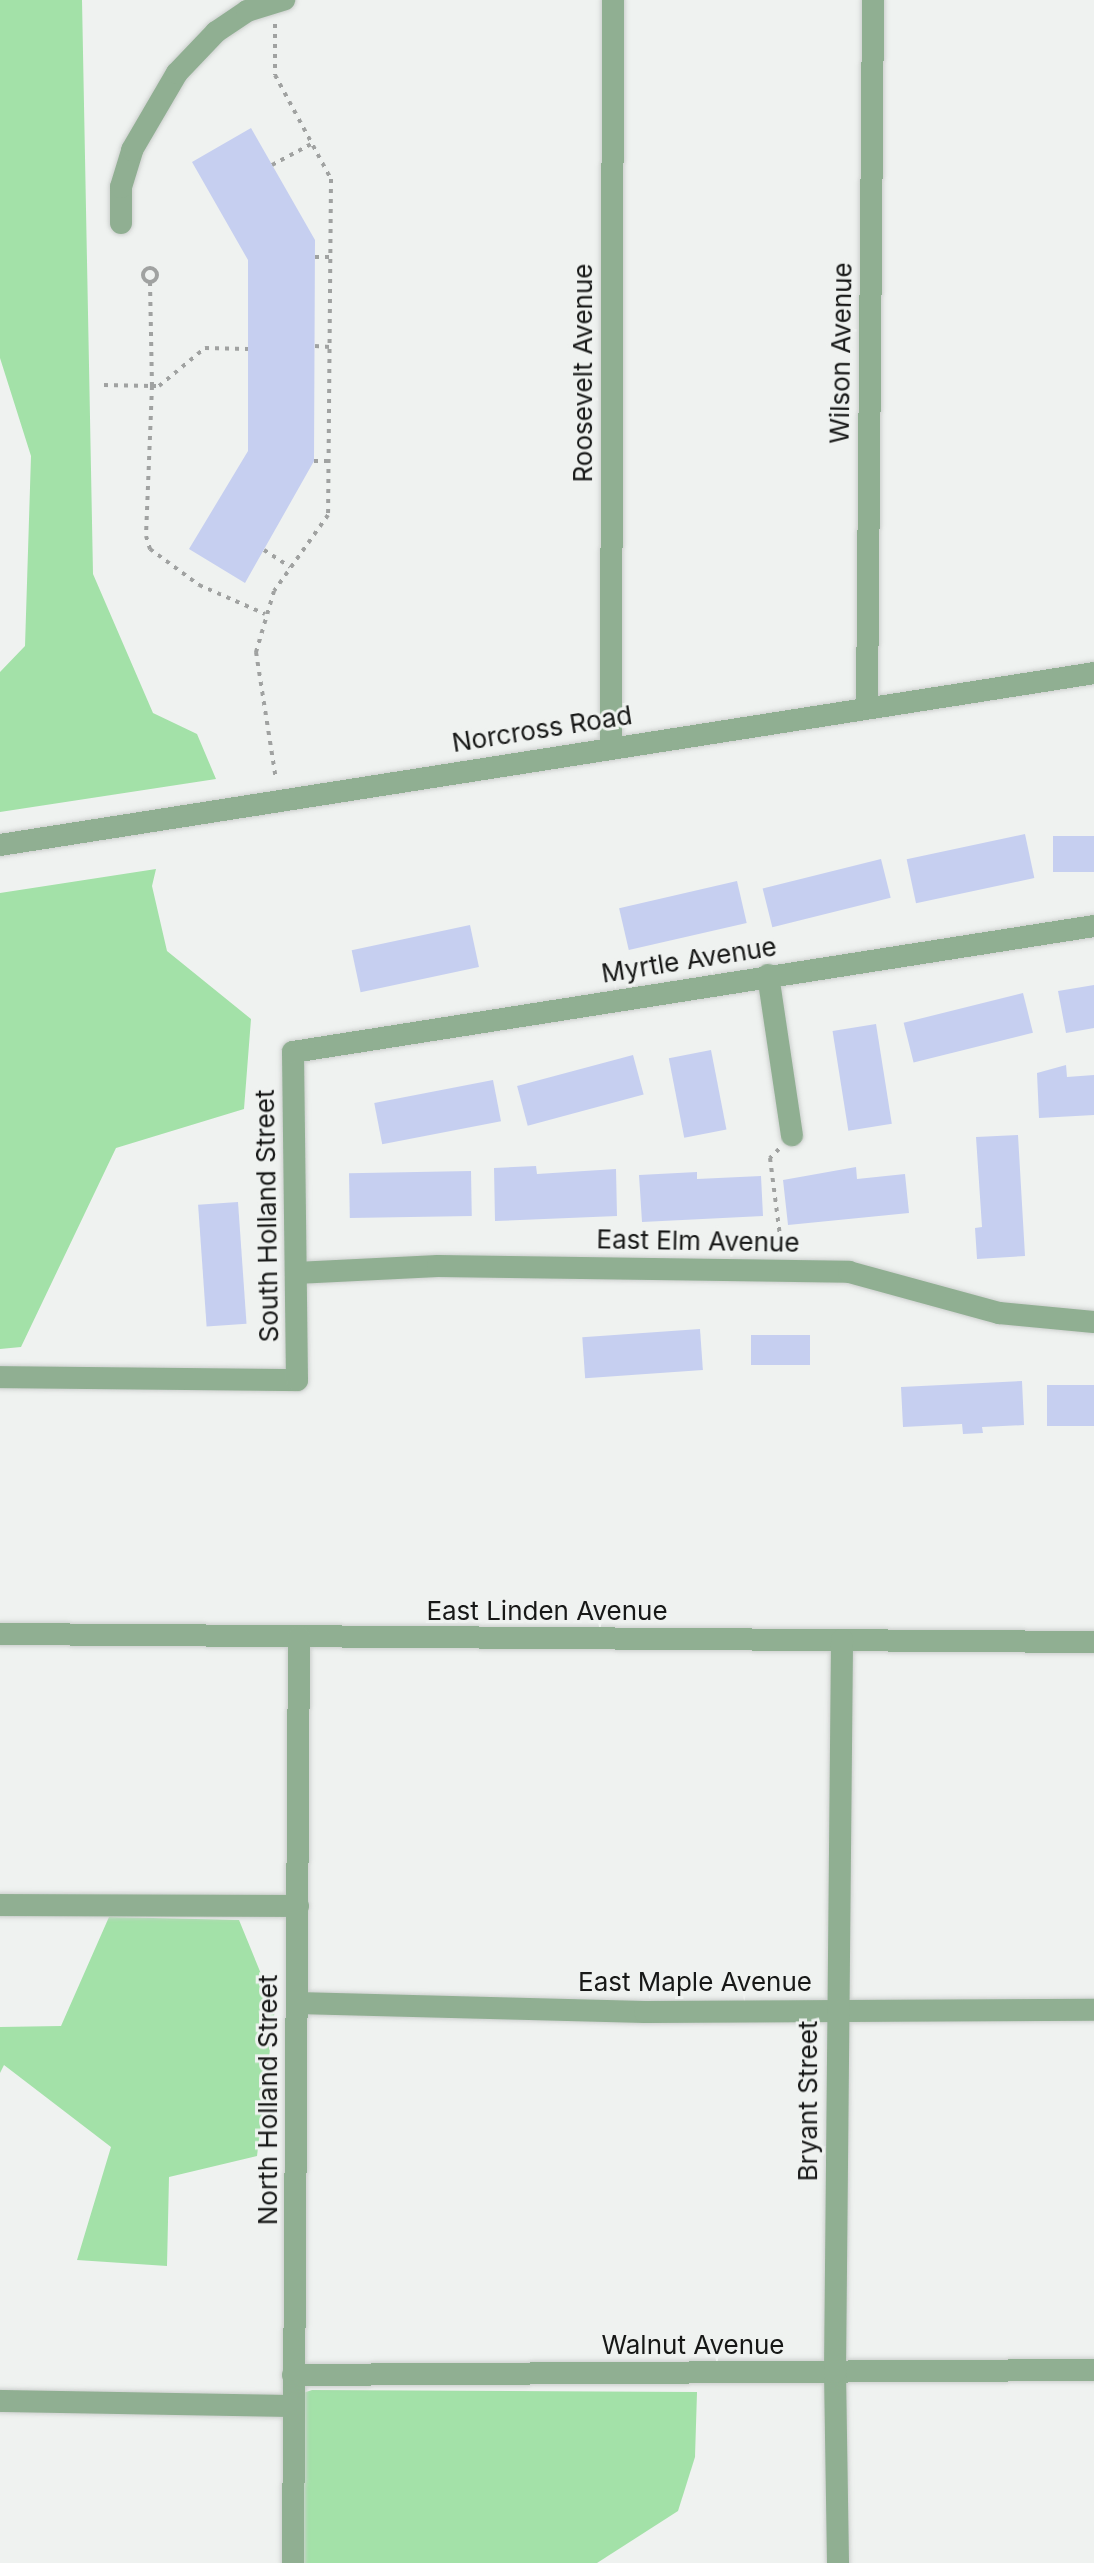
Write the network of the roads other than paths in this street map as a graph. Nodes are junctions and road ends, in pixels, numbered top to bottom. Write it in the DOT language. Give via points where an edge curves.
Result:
graph roads {
  1 [pos="613,0"];
  2 [pos="873,0"];
  3 [pos="280,1"];
  4 [pos="121,223"];
  5 [pos="1094,673"];
  6 [pos="867,707"];
  7 [pos="611,746"];
  8 [pos="0,845"];
  9 [pos="1094,926"];
  10 [pos="768,975"];
  11 [pos="293,1052"];
  12 [pos="792,1135"];
  13 [pos="296,1273"];
  14 [pos="1094,1322"];
  15 [pos="0,1377"];
  16 [pos="0,1634"];
  17 [pos="299,1637"];
  18 [pos="842,1640"];
  19 [pos="1094,1642"];
  20 [pos="0,1905"];
  21 [pos="298,1906"];
  22 [pos="297,2003"];
  23 [pos="1094,2010"];
  24 [pos="837,2011"];
  25 [pos="1094,2370"];
  26 [pos="835,2372"];
  27 [pos="293,2375"];
  28 [pos="0,2401"];
  29 [pos="294,2406"];
  30 [pos="293,2563"];
  31 [pos="838,2563"];
  1 -- 7 [label="street, Roosevelt Avenue"];
  2 -- 6 [label="street, Wilson Avenue"];
  3 -- 4 [label="street" via="247,11 216,32 177,73 132,150 121,187"];
  5 -- 6 [label="street, Norcross Road"];
  6 -- 7 [label="street, Norcross Road"];
  7 -- 8 [label="street, Norcross Road"];
  9 -- 10 [label="street, Myrtle Avenue"];
  10 -- 11 [label="street, Myrtle Avenue"];
  10 -- 12 [label="street"];
  11 -- 13 [label="street, South Holland Street"];
  13 -- 14 [label="street, East Elm Avenue" via="438,1266 849,1272 999,1313"];
  13 -- 15 [label="street, South Holland Street" via="297,1380"];
  16 -- 17 [label="street, East Linden Avenue"];
  17 -- 18 [label="street, East Linden Avenue"];
  17 -- 21 [label="street, North Holland Street"];
  18 -- 19 [label="street, East Linden Avenue"];
  18 -- 24 [label="street, Bryant Street"];
  20 -- 21 [label="street"];
  21 -- 22 [label="street, North Holland Street"];
  22 -- 24 [label="street, East Maple Avenue"];
  22 -- 27 [label="street, North Holland Street"];
  23 -- 24 [label="street, East Maple Avenue"];
  24 -- 26 [label="street, Bryant Street"];
  25 -- 26 [label="street, Walnut Avenue"];
  26 -- 27 [label="street, Walnut Avenue"];
  26 -- 31 [label="street, Bryant Street"];
  27 -- 29 [label="street, North Holland Street"];
  28 -- 29 [label="street"];
  29 -- 30 [label="street, North Holland Street"];
}
